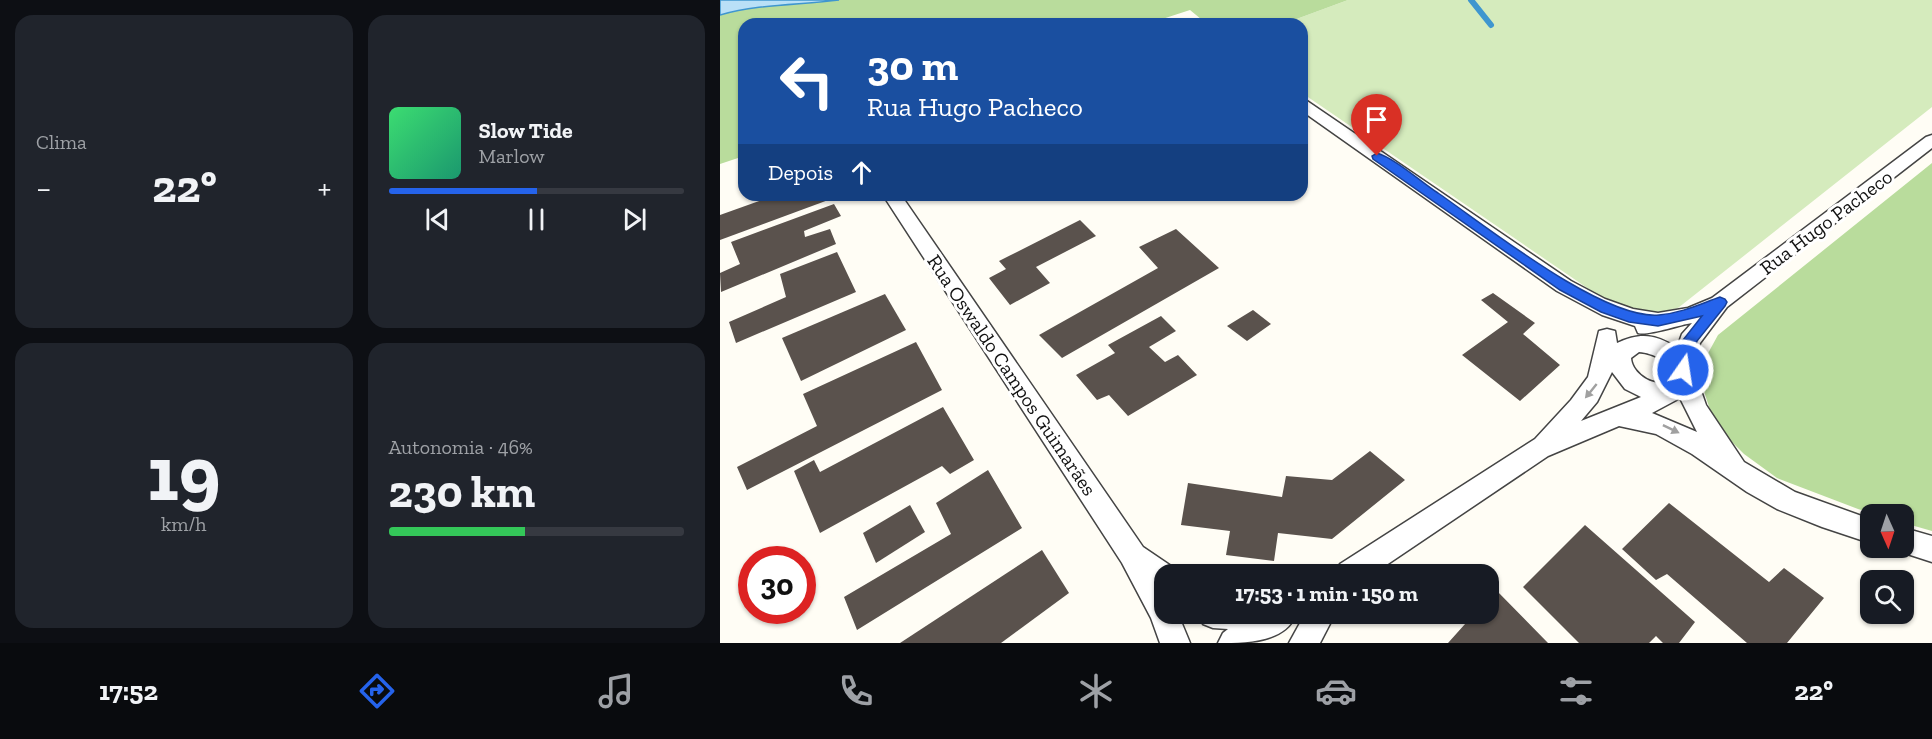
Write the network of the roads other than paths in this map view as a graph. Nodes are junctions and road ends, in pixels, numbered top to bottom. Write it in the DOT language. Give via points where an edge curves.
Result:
graph roads {
  1 [pos="1308,108"];
  2 [pos="1932,140"];
  3 [pos="896,201"];
  4 [pos="1564,286"];
  5 [pos="1720,302"];
  6 [pos="1658,321"];
  7 [pos="1617,350"];
  8 [pos="1680,379"];
  9 [pos="1615,417"];
  10 [pos="1539,448"];
  11 [pos="1744,477"];
  12 [pos="1860,528"];
  13 [pos="1914,544"];
  14 [pos="1932,549"];
  15 [pos="1132,554"];
  16 [pos="1366,564"];
  17 [pos="1154,570"];
  18 [pos="1154,595"];
  19 [pos="1168,624"];
  20 [pos="1225,624"];
  21 [pos="1268,624"];
  22 [pos="1315,624"];
  23 [pos="1245,640"];
  24 [pos="1175,643"];
  25 [pos="1304,643"];
  1 -- 4 [label="street"];
  2 -- 5 [label="street, Rua Hugo Pacheco"];
  3 -- 15 [label="street, Rua Oswaldo Campos Guimarães"];
  4 -- 6 [label="street" via="1605,309"];
  4 -- 7 [label="street" via="1594,316"];
  5 -- 6 [label="street, Rua Hugo Pacheco" via="1691,315"];
  5 -- 8 [label="street, Rua Hugo Pacheco" via="1690,340"];
  6 -- 7 [label="street, Rua Hugo Pacheco"];
  7 -- 8 [label="street" via="1637,343 1655,345 1673,355"];
  7 -- 8 [label="street" via="1628,378 1644,389 1665,392"];
  7 -- 10 [label="street, one-way" via="1608,355 1600,379"];
  8 -- 9 [label="street" via="1651,403"];
  8 -- 11 [label="street" via="1701,419"];
  9 -- 10 [label="street"];
  9 -- 11 [label="street, one-way" via="1635,418 1677,431"];
  10 -- 16 [label="street"];
  11 -- 12 [label="street" via="1776,496"];
  13 -- 14 [label="street"];
  15 -- 17 [label="street, Rua Oswaldo Campos Guimarães"];
  15 -- 18 [label="street, Rua Oswaldo Campos Guimarães"];
  19 -- 24 [label="street, Rua Oswaldo Campos Guimarães"];
  20 -- 23 [label="street"];
  21 -- 23 [label="street"];
  22 -- 25 [label="street"];
}
